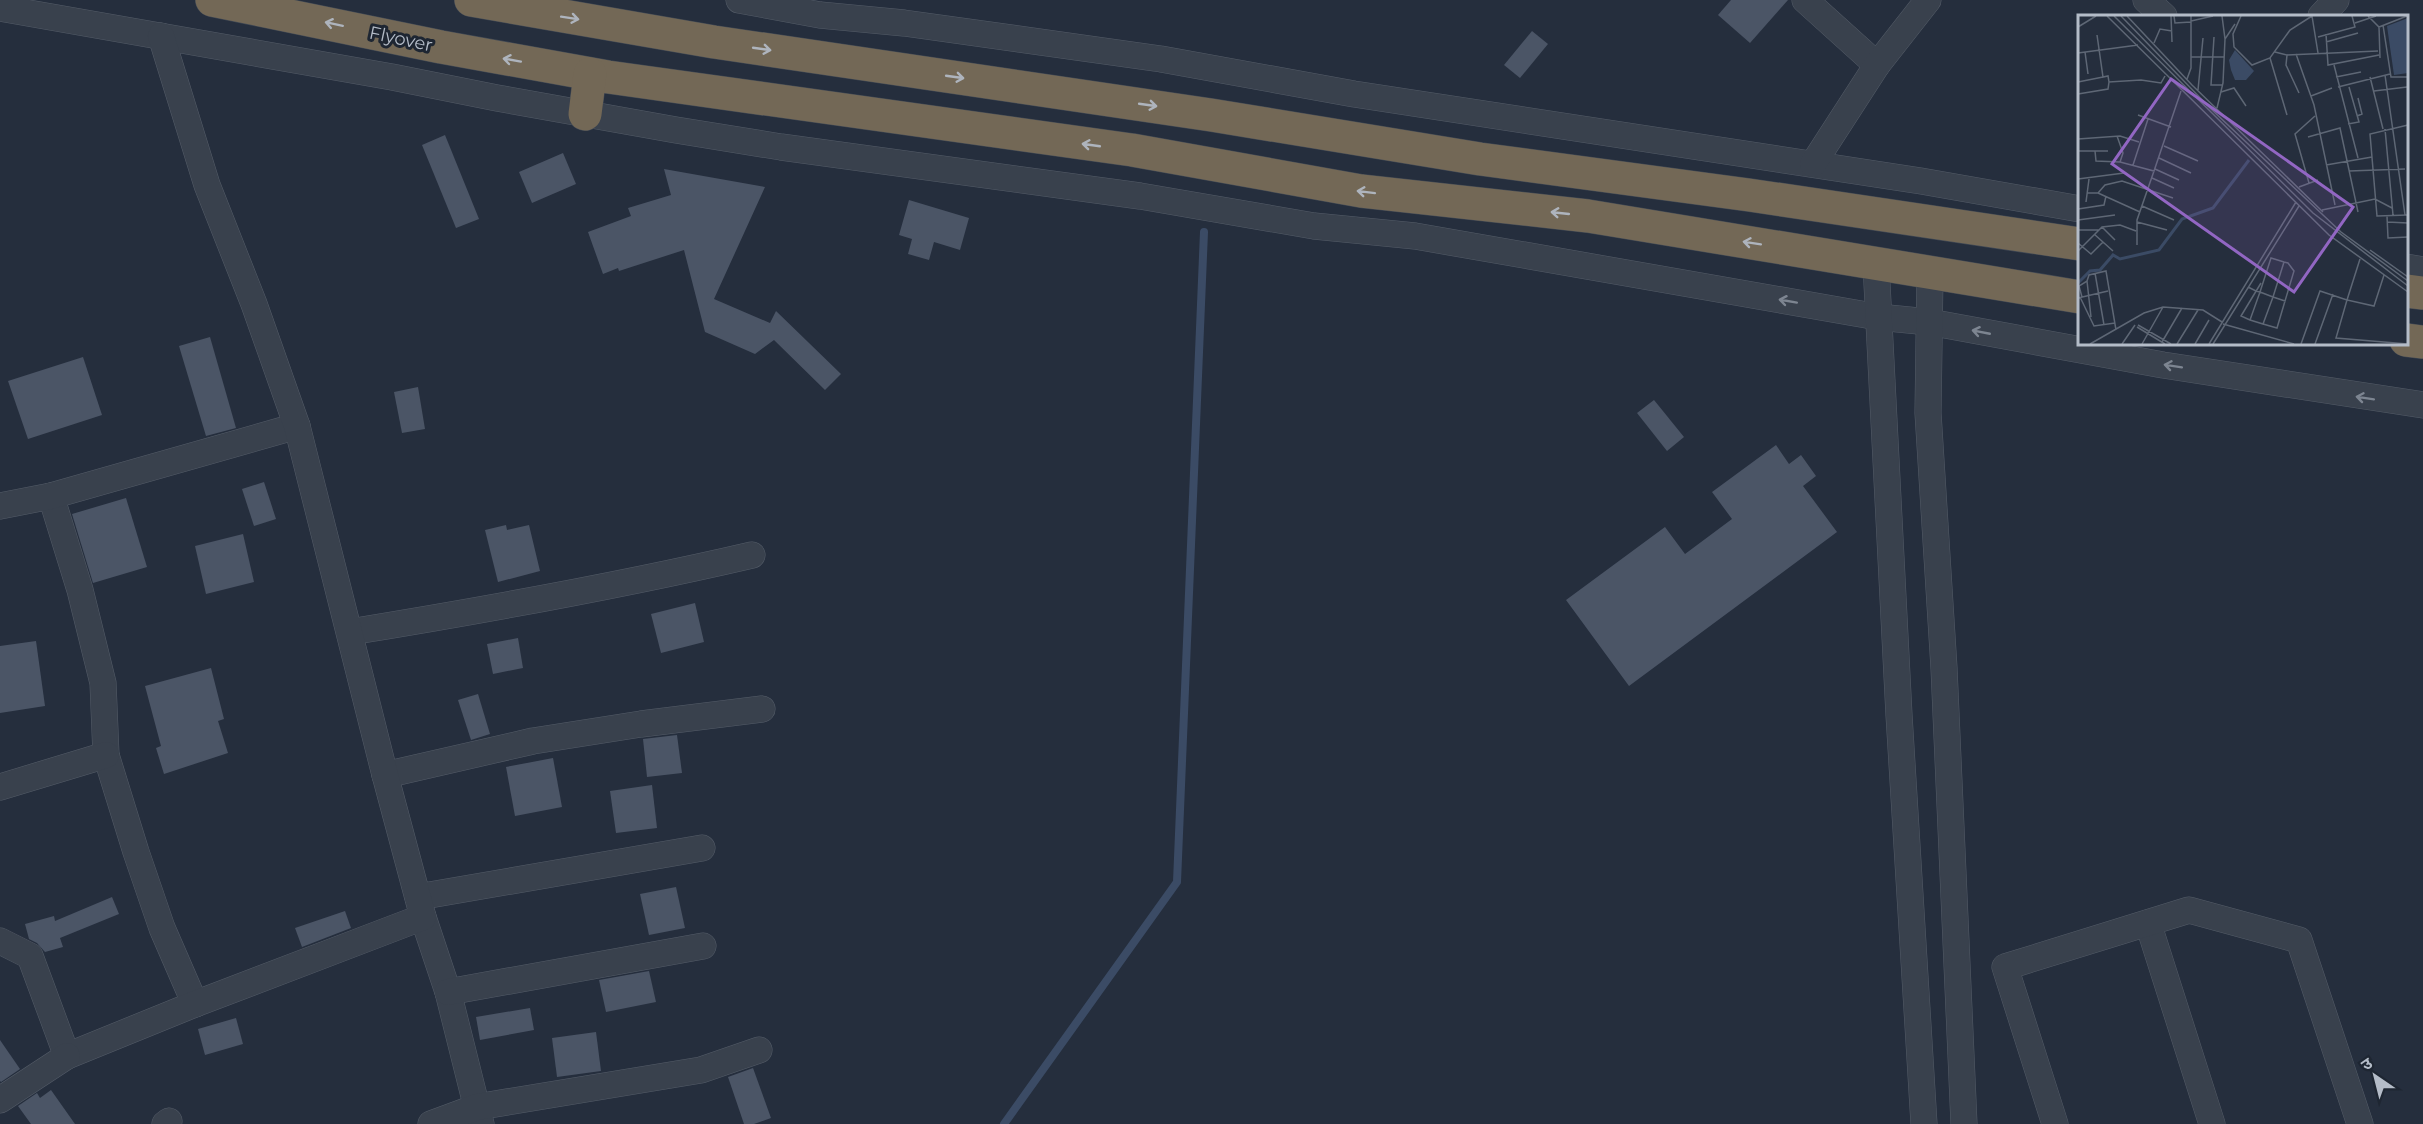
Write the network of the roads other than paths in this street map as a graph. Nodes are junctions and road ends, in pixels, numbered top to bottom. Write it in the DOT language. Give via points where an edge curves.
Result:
graph roads {
  1 [pos="212,0"];
  2 [pos="471,0"];
  3 [pos="739,0"];
  4 [pos="1805,0"];
  5 [pos="1928,0"];
  6 [pos="2146,0"];
  7 [pos="2336,0"];
  8 [pos="527,5"];
  9 [pos="0,8"];
  10 [pos="2163,15"];
  11 [pos="2322,15"];
  12 [pos="161,36"];
  13 [pos="1877,65"];
  14 [pos="591,74"];
  15 [pos="585,114"];
  16 [pos="1814,164"];
  17 [pos="2078,209"];
  18 [pos="2078,244"];
  19 [pos="1876,264"];
  20 [pos="2408,267"];
  21 [pos="2423,270"];
  22 [pos="1930,273"];
  23 [pos="2408,291"];
  24 [pos="2423,293"];
  25 [pos="2078,297"];
  26 [pos="1878,317"];
  27 [pos="1929,322"];
  28 [pos="2408,340"];
  29 [pos="2423,342"];
  30 [pos="2423,405"];
  31 [pos="297,426"];
  32 [pos="51,496"];
  33 [pos="0,506"];
  34 [pos="752,555"];
  35 [pos="350,632"];
  36 [pos="762,709"];
  37 [pos="106,755"];
  38 [pos="385,775"];
  39 [pos="0,787"];
  40 [pos="702,848"];
  41 [pos="421,907"];
  42 [pos="2148,923"];
  43 [pos="0,941"];
  44 [pos="703,946"];
  45 [pos="448,992"];
  46 [pos="195,1004"];
  47 [pos="759,1050"];
  48 [pos="68,1056"];
  49 [pos="0,1100"];
  50 [pos="479,1115"];
  51 [pos="431,1124"];
  52 [pos="1924,1124"];
  53 [pos="1964,1124"];
  54 [pos="2055,1124"];
  55 [pos="2212,1124"];
  56 [pos="2360,1124"];
  14 -- 1 [label="highway, Flyover, one-way"];
  2 -- 8 [label="highway"];
  3 -- 16 [label="street" via="820,15 1161,59"];
  4 -- 13 [label="street"];
  5 -- 13 [label="street"];
  6 -- 10 [label="street"];
  7 -- 11 [label="street"];
  8 -- 18 [label="highway, one-way" via="714,42 1211,114 1480,159"];
  9 -- 12 [label="street"];
  12 -- 15 [label="street"];
  12 -- 31 [label="street" via="207,185"];
  13 -- 16 [label="street"];
  14 -- 15 [label="highway"];
  19 -- 14 [label="highway, Flyover, one-way" via="1588,216 1361,191 1132,150"];
  26 -- 15 [label="street, one-way" via="1415,236 1314,226 1140,196 781,147"];
  16 -- 17 [label="street"];
  19 -- 22 [label="highway, Flyover"];
  19 -- 26 [label="street"];
  20 -- 21 [label="street"];
  22 -- 25 [label="highway, Flyover"];
  22 -- 27 [label="street"];
  23 -- 24 [label="highway"];
  26 -- 27 [label="street"];
  26 -- 52 [label="street"];
  30 -- 27 [label="street, one-way" via="2163,365"];
  27 -- 53 [label="street" via="1928,413 1944,668"];
  28 -- 29 [label="highway"];
  31 -- 32 [label="street"];
  31 -- 35 [label="street"];
  32 -- 33 [label="street"];
  32 -- 37 [label="street" via="103,683"];
  34 -- 35 [label="street" via="650,579"];
  35 -- 38 [label="street"];
  36 -- 38 [label="street" via="533,741"];
  37 -- 39 [label="street"];
  37 -- 46 [label="street" via="158,917"];
  38 -- 41 [label="street"];
  40 -- 41 [label="street"];
  41 -- 45 [label="street"];
  41 -- 46 [label="street"];
  42 -- 54 [label="street" via="2005,967"];
  42 -- 55 [label="street"];
  42 -- 56 [label="street" via="2189,910 2299,940"];
  43 -- 48 [label="street" via="30,956"];
  44 -- 45 [label="street"];
  45 -- 50 [label="street"];
  46 -- 48 [label="street"];
  47 -- 50 [label="street" via="701,1070"];
  48 -- 49 [label="street"];
  50 -- 51 [label="street"];
}
